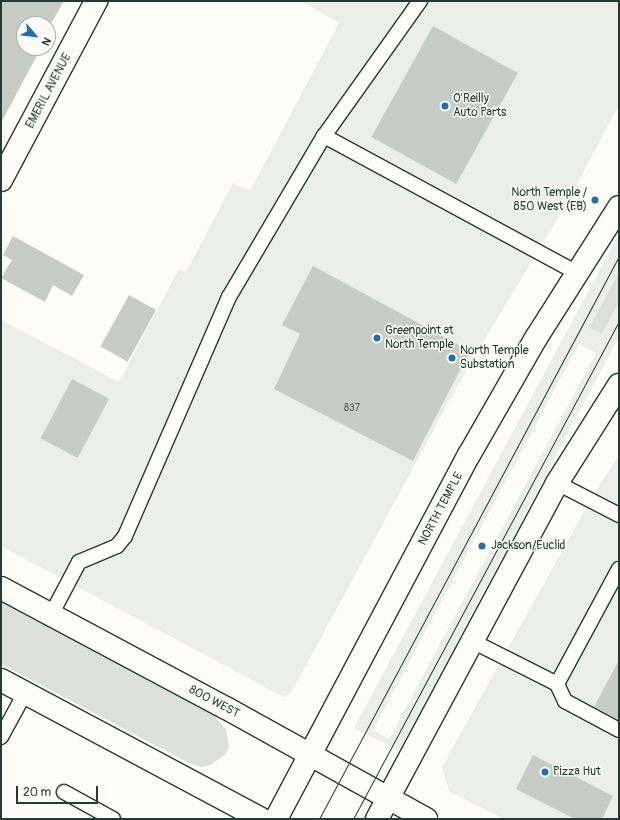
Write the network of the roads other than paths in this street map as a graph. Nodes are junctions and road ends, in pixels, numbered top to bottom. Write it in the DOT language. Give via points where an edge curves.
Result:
graph roads {
  1 [pos="96,1"];
  2 [pos="420,1"];
  3 [pos="324,136"];
  4 [pos="1,180"];
  5 [pos="619,207"];
  6 [pos="577,273"];
  7 [pos="619,386"];
  8 [pos="557,483"];
  9 [pos="619,515"];
  10 [pos="619,569"];
  11 [pos="1,588"];
  12 [pos="51,615"];
  13 [pos="472,641"];
  14 [pos="1,680"];
  15 [pos="557,684"];
  16 [pos="25,693"];
  17 [pos="619,730"];
  18 [pos="1,737"];
  19 [pos="309,755"];
  20 [pos="64,792"];
  21 [pos="388,799"];
  22 [pos="113,819"];
  23 [pos="261,819"];
  24 [pos="276,819"];
  25 [pos="377,819"];
  26 [pos="426,819"];
  1 -- 4 [label="main road, EMERIL AVENUE"];
  2 -- 3 [label="lane"];
  3 -- 6 [label="lane"];
  3 -- 12 [label="lane" via="229,297 125,536 117,546 79,562"];
  5 -- 6 [label="main road, NORTH TEMPLE"];
  6 -- 19 [label="main road, NORTH TEMPLE" via="469,455"];
  7 -- 8 [label="main road"];
  8 -- 9 [label="lane"];
  8 -- 13 [label="main road"];
  10 -- 15 [label="lane"];
  11 -- 12 [label="main road, 800 WEST"];
  12 -- 19 [label="main road, 800 WEST"];
  13 -- 15 [label="lane"];
  13 -- 21 [label="main road"];
  14 -- 16 [label="main road"];
  15 -- 17 [label="lane" via="565,701"];
  16 -- 18 [label="lane"];
  16 -- 23 [label="main road"];
  19 -- 21 [label="main road, 800 WEST"];
  19 -- 24 [label="main road, NORTH TEMPLE"];
  20 -- 22 [label="lane"];
  21 -- 25 [label="main road"];
  21 -- 26 [label="main road, 800 WEST"];
}
